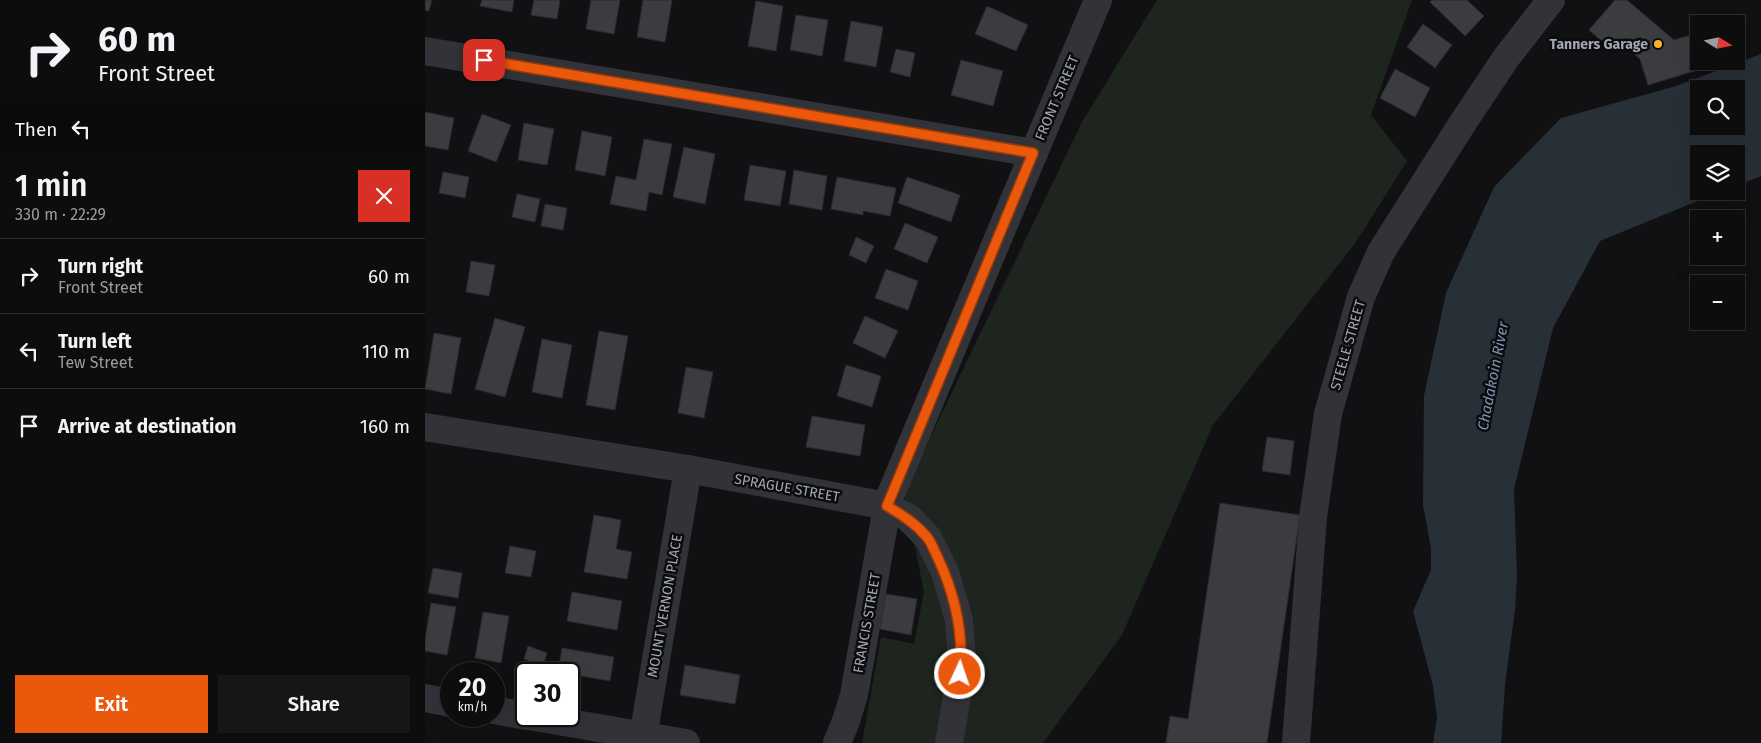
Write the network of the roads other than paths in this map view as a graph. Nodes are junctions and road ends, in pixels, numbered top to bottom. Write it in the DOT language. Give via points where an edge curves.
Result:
graph roads {
  1 [pos="1098,0"];
  2 [pos="1551,0"];
  3 [pos="425,51"];
  4 [pos="1033,153"];
  5 [pos="425,427"];
  6 [pos="687,469"];
  7 [pos="887,503"];
  8 [pos="425,698"];
  9 [pos="440,701"];
  10 [pos="580,727"];
  11 [pos="642,739"];
  12 [pos="686,743"];
  13 [pos="837,743"];
  14 [pos="949,743"];
  15 [pos="1296,743"];
  1 -- 4 [label="street, FRONT STREET"];
  2 -- 15 [label="street, STEELE STREET" via="1506,58 1462,124 1381,252 1361,297 1328,414 1313,516"];
  3 -- 4 [label="street"];
  4 -- 7 [label="street, FRONT STREET"];
  5 -- 6 [label="street, SPRAGUE STREET"];
  6 -- 7 [label="street, SPRAGUE STREET"];
  6 -- 11 [label="street, MOUNT VERNON PLACE"];
  7 -- 13 [label="street, FRANCIS STREET" via="854,694"];
  7 -- 14 [label="street, SPRAGUE STREET" via="909,518 928,538 945,572 959,620 961,658"];
  8 -- 9 [label="street"];
  10 -- 11 [label="street"];
  11 -- 12 [label="street"];
}
